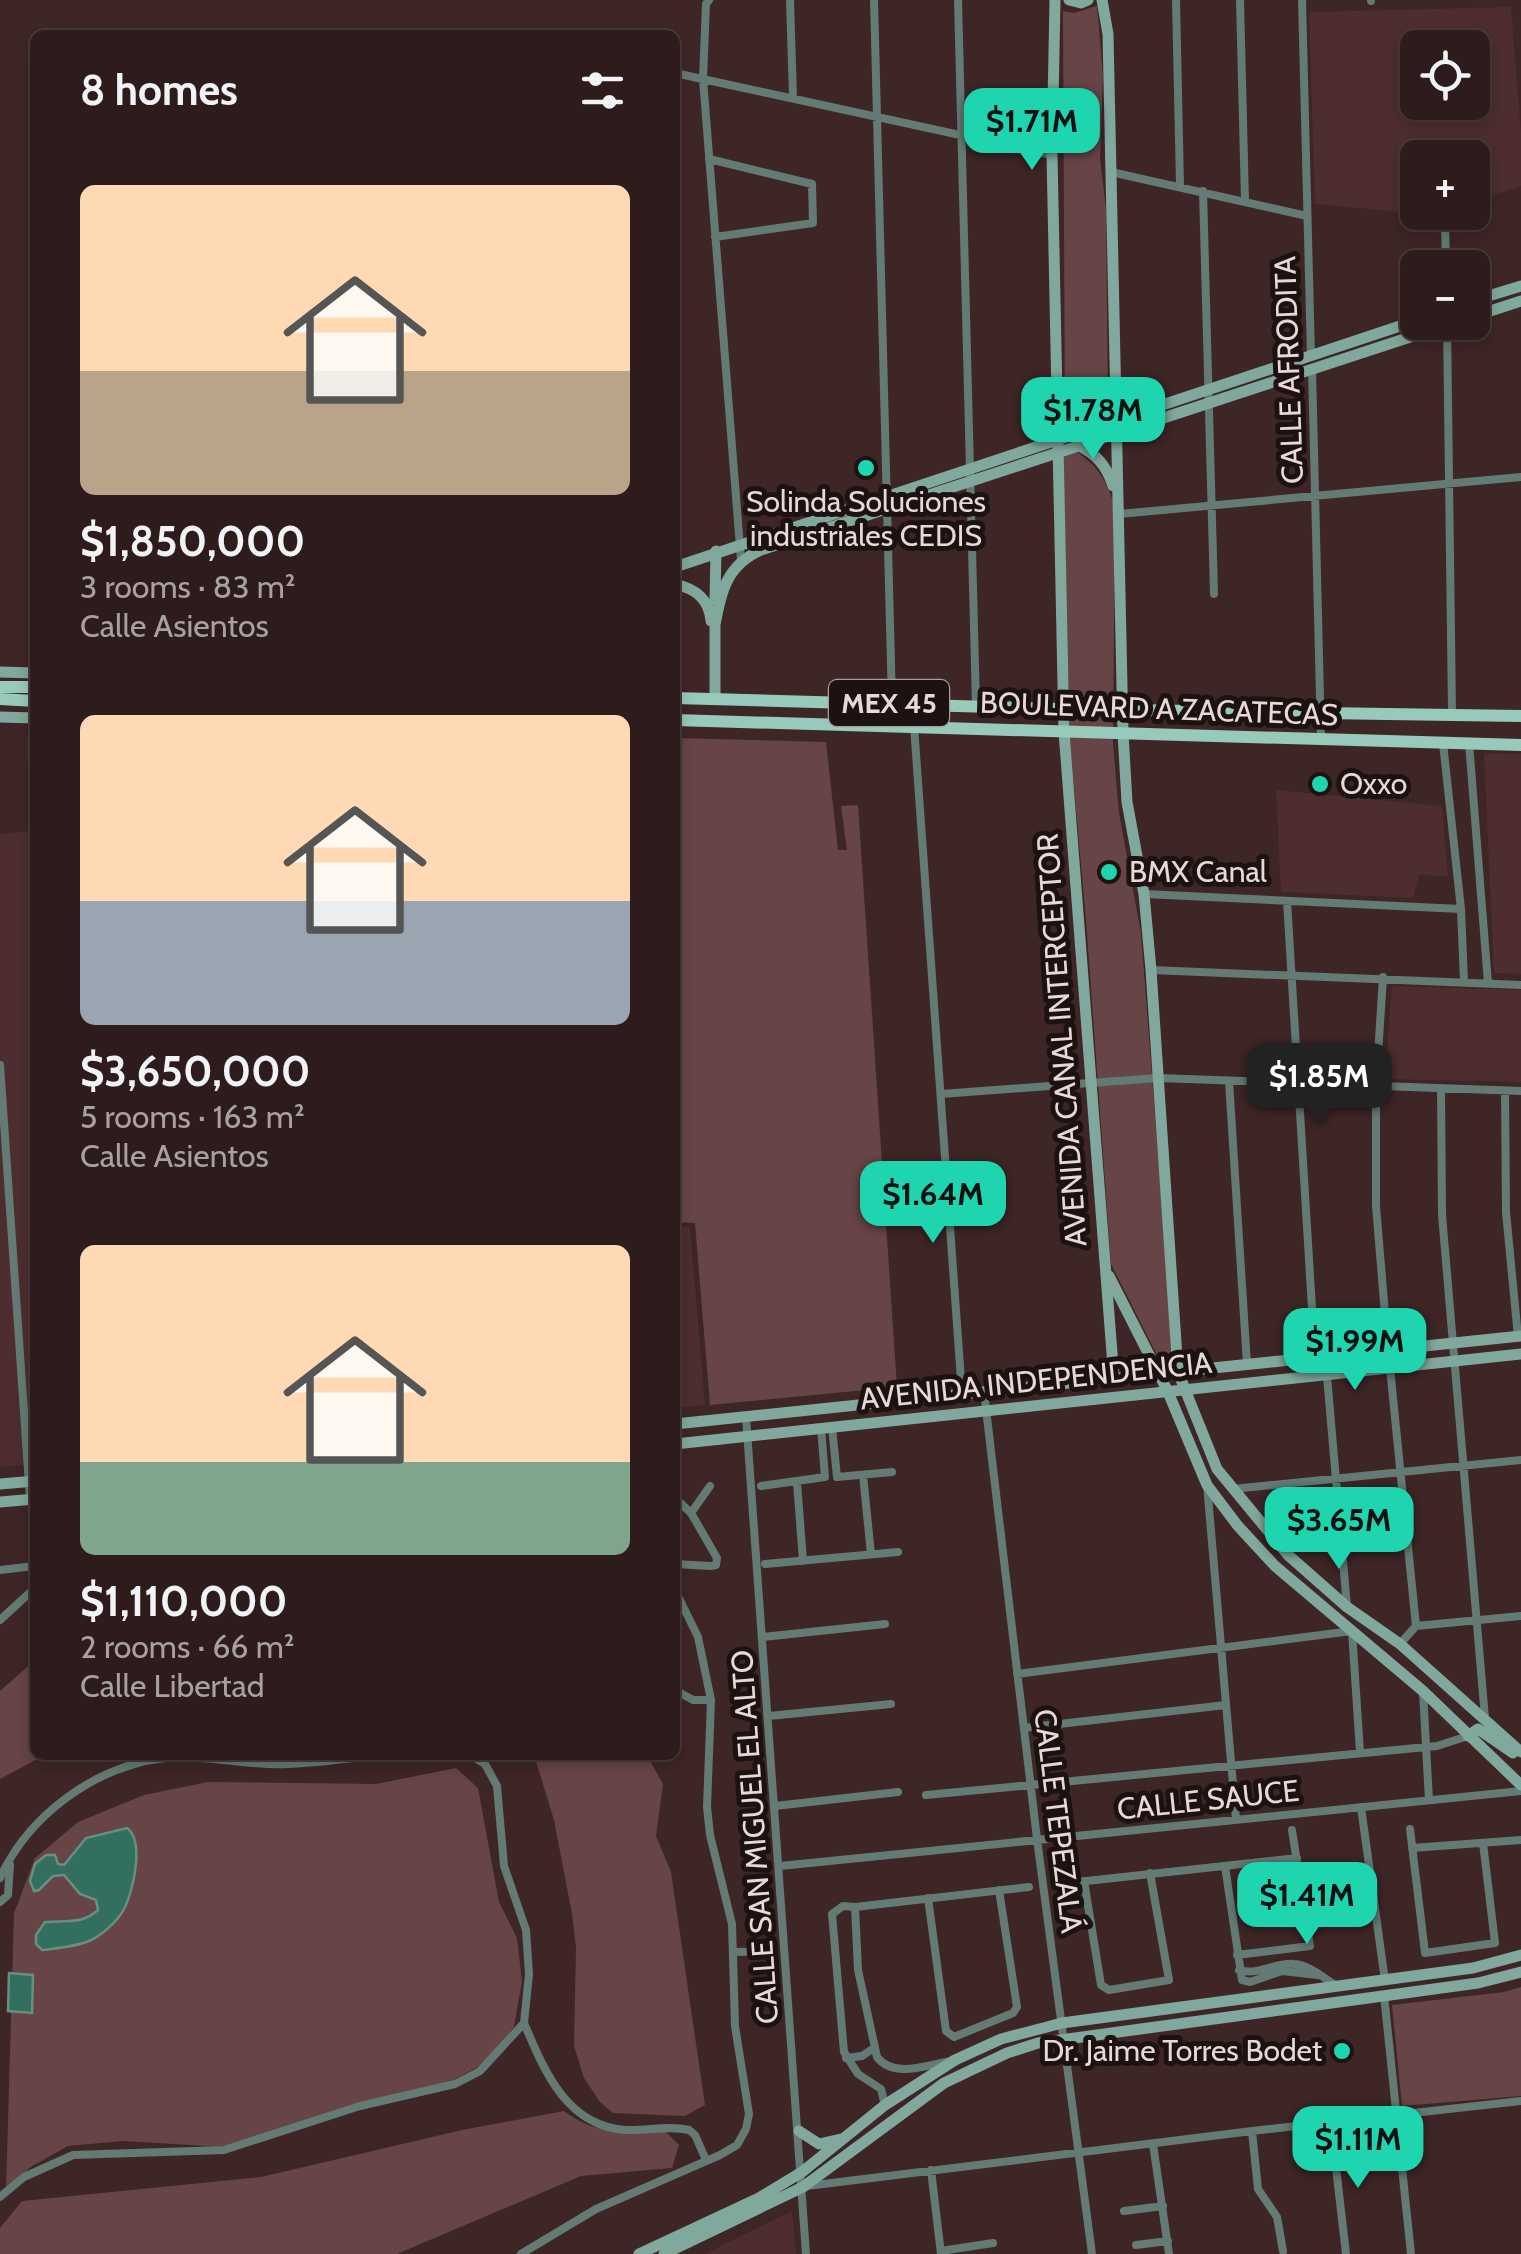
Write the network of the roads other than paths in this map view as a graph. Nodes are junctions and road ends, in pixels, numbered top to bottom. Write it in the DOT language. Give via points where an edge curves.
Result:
graph roads {
  1 [pos="708,0"];
  2 [pos="790,0"];
  3 [pos="874,0"];
  4 [pos="958,0"];
  5 [pos="1055,0"];
  6 [pos="1069,0"];
  7 [pos="1088,0"];
  8 [pos="1102,0"];
  9 [pos="1176,0"];
  10 [pos="1240,0"];
  11 [pos="1302,0"];
  12 [pos="680,74"];
  13 [pos="703,79"];
  14 [pos="793,97"];
  15 [pos="878,117"];
  16 [pos="962,135"];
  17 [pos="1052,156"];
  18 [pos="709,158"];
  19 [pos="1111,172"];
  20 [pos="1180,186"];
  21 [pos="1203,191"];
  22 [pos="1245,201"];
  23 [pos="1307,216"];
  24 [pos="715,237"];
  25 [pos="1521,286"];
  26 [pos="1490,296"];
  27 [pos="1521,301"];
  28 [pos="1490,311"];
  29 [pos="1400,327"];
  30 [pos="1400,338"];
  31 [pos="1450,340"];
  32 [pos="1312,362"];
  33 [pos="1207,389"];
  34 [pos="1208,403"];
  35 [pos="1116,427"];
  36 [pos="1058,438"];
  37 [pos="1079,445"];
  38 [pos="1058,452"];
  39 [pos="971,474"];
  40 [pos="1521,477"];
  41 [pos="1451,482"];
  42 [pos="1316,496"];
  43 [pos="888,501"];
  44 [pos="1210,507"];
  45 [pos="1118,509"];
  46 [pos="738,543"];
  47 [pos="716,552"];
  48 [pos="741,560"];
  49 [pos="680,564"];
  50 [pos="680,586"];
  51 [pos="1214,594"];
  52 [pos="715,625"];
  53 [pos="715,655"];
  54 [pos="0,672"];
  55 [pos="30,673"];
  56 [pos="0,687"];
  57 [pos="30,688"];
  58 [pos="680,698"];
  59 [pos="0,699"];
  60 [pos="715,699"];
  61 [pos="30,700"];
  62 [pos="892,704"];
  63 [pos="976,705"];
  64 [pos="1064,709"];
  65 [pos="1122,710"];
  66 [pos="1321,712"];
  67 [pos="1452,713"];
  68 [pos="1521,716"];
  69 [pos="0,718"];
  70 [pos="30,718"];
  71 [pos="682,721"];
  72 [pos="914,726"];
  73 [pos="1064,732"];
  74 [pos="1122,733"];
  75 [pos="1321,738"];
  76 [pos="1443,743"];
  77 [pos="1469,743"];
  78 [pos="1521,744"];
  79 [pos="1144,894"];
  80 [pos="1287,901"];
  81 [pos="1461,909"];
  82 [pos="1151,970"];
  83 [pos="1292,975"];
  84 [pos="1383,977"];
  85 [pos="1464,982"];
  86 [pos="1488,983"];
  87 [pos="1521,985"];
  88 [pos="0,1065"];
  89 [pos="1158,1078"];
  90 [pos="1230,1081"];
  91 [pos="1090,1082"];
  92 [pos="1297,1083"];
  93 [pos="1376,1086"];
  94 [pos="1441,1088"];
  95 [pos="1505,1091"];
  96 [pos="1521,1091"];
  97 [pos="941,1094"];
  98 [pos="1104,1268"];
  99 [pos="1519,1336"];
  100 [pos="1456,1342"];
  101 [pos="1388,1350"];
  102 [pos="1520,1354"];
  103 [pos="1314,1356"];
  104 [pos="1456,1361"];
  105 [pos="1247,1364"];
  106 [pos="1390,1368"];
  107 [pos="1521,1368"];
  108 [pos="1178,1372"];
  109 [pos="1159,1374"];
  110 [pos="1328,1376"];
  111 [pos="1114,1379"];
  112 [pos="1185,1390"];
  113 [pos="984,1392"];
  114 [pos="1168,1392"];
  115 [pos="962,1394"];
  116 [pos="986,1411"];
  117 [pos="746,1417"];
  118 [pos="680,1424"];
  119 [pos="826,1428"];
  120 [pos="748,1436"];
  121 [pos="680,1443"];
  122 [pos="30,1455"];
  123 [pos="1521,1460"];
  124 [pos="1465,1464"];
  125 [pos="1400,1471"];
  126 [pos="892,1472"];
  127 [pos="864,1476"];
  128 [pos="1337,1478"];
  129 [pos="30,1481"];
  130 [pos="797,1482"];
  131 [pos="0,1484"];
  132 [pos="1206,1485"];
  133 [pos="710,1486"];
  134 [pos="762,1486"];
  135 [pos="1233,1489"];
  136 [pos="30,1499"];
  137 [pos="0,1502"];
  138 [pos="680,1503"];
  139 [pos="691,1513"];
  140 [pos="898,1552"];
  141 [pos="872,1554"];
  142 [pos="803,1560"];
  143 [pos="680,1564"];
  144 [pos="765,1564"];
  145 [pos="30,1567"];
  146 [pos="0,1570"];
  147 [pos="30,1593"];
  148 [pos="680,1600"];
  149 [pos="1347,1606"];
  150 [pos="1521,1616"];
  151 [pos="0,1620"];
  152 [pos="1478,1620"];
  153 [pos="885,1624"];
  154 [pos="1416,1626"];
  155 [pos="1352,1631"];
  156 [pos="763,1637"];
  157 [pos="1400,1644"];
  158 [pos="1221,1648"];
  159 [pos="1018,1674"];
  160 [pos="1423,1691"];
  161 [pos="680,1693"];
  162 [pos="710,1700"];
  163 [pos="892,1704"];
  164 [pos="1226,1704"];
  165 [pos="1471,1706"];
  166 [pos="768,1716"];
  167 [pos="1485,1718"];
  168 [pos="1024,1728"];
  169 [pos="1468,1736"];
  170 [pos="1521,1736"];
  171 [pos="1506,1738"];
  172 [pos="1426,1746"];
  173 [pos="1360,1752"];
  174 [pos="1521,1754"];
  175 [pos="157,1760"];
  176 [pos="200,1760"];
  177 [pos="303,1760"];
  178 [pos="478,1760"];
  179 [pos="1231,1765"];
  180 [pos="1030,1785"];
  181 [pos="1521,1788"];
  182 [pos="898,1792"];
  183 [pos="926,1795"];
  184 [pos="1429,1800"];
  185 [pos="775,1806"];
  186 [pos="1360,1808"];
  187 [pos="1236,1819"];
  188 [pos="1410,1829"];
  189 [pos="1292,1830"];
  190 [pos="1037,1839"];
  191 [pos="1521,1840"];
  192 [pos="1483,1843"];
  193 [pos="1412,1848"];
  194 [pos="11,1855"];
  195 [pos="1297,1858"];
  196 [pos="780,1866"];
  197 [pos="1226,1866"];
  198 [pos="1150,1873"];
  199 [pos="0,1878"];
  200 [pos="1084,1881"];
  201 [pos="1059,1884"];
  202 [pos="1029,1887"];
  203 [pos="1000,1890"];
  204 [pos="928,1898"];
  205 [pos="0,1902"];
  206 [pos="856,1907"];
  207 [pos="771,1951"];
  208 [pos="736,1952"];
  209 [pos="1237,1955"];
  210 [pos="1521,1955"];
  211 [pos="1521,1972"];
  212 [pos="1385,1980"];
  213 [pos="1338,1986"];
  214 [pos="1384,1996"];
  215 [pos="524,2023"];
  216 [pos="1062,2023"];
  217 [pos="1064,2037"];
  218 [pos="874,2048"];
  219 [pos="846,2058"];
  220 [pos="955,2060"];
  221 [pos="1521,2102"];
  222 [pos="886,2105"];
  223 [pos="1396,2116"];
  224 [pos="799,2131"];
  225 [pos="1252,2131"];
  226 [pos="1332,2133"];
  227 [pos="850,2136"];
  228 [pos="1153,2144"];
  229 [pos="1080,2152"];
  230 [pos="706,2160"];
  231 [pos="931,2170"];
  232 [pos="802,2172"];
  233 [pos="803,2187"];
  234 [pos="0,2197"];
  235 [pos="1163,2206"];
  236 [pos="1124,2211"];
  237 [pos="1168,2241"];
  238 [pos="993,2244"];
  239 [pos="1136,2245"];
  240 [pos="1284,2251"];
  241 [pos="941,2252"];
  242 [pos="521,2254"];
  243 [pos="638,2254"];
  244 [pos="664,2254"];
  245 [pos="806,2254"];
  246 [pos="1092,2254"];
  247 [pos="1170,2254"];
  248 [pos="1346,2254"];
  249 [pos="1412,2254"];
  1 -- 13 [label="street"];
  2 -- 14 [label="street"];
  3 -- 15 [label="street"];
  4 -- 16 [label="street"];
  5 -- 17 [label="main road, AVENIDA CANAL INTERCEPTOR"];
  6 -- 7 [label="main road"];
  8 -- 19 [label="main road"];
  9 -- 20 [label="street"];
  10 -- 22 [label="street"];
  11 -- 23 [label="street, CALLE AFRODITA"];
  12 -- 13 [label="street"];
  13 -- 14 [label="street"];
  13 -- 18 [label="street"];
  14 -- 15 [label="street"];
  15 -- 16 [label="street"];
  15 -- 43 [label="street"];
  16 -- 17 [label="street"];
  16 -- 39 [label="street"];
  17 -- 36 [label="main road, AVENIDA CANAL INTERCEPTOR"];
  18 -- 24 [label="street"];
  18 -- 24 [label="street" via="812,184 813,223"];
  19 -- 20 [label="street"];
  19 -- 35 [label="main road"];
  20 -- 21 [label="street"];
  21 -- 22 [label="street"];
  21 -- 33 [label="street"];
  22 -- 23 [label="street"];
  23 -- 32 [label="street, CALLE AFRODITA"];
  24 -- 46 [label="street"];
  25 -- 26 [label="main road"];
  27 -- 28 [label="main road"];
  29 -- 32 [label="main road"];
  30 -- 32 [label="main road"];
  31 -- 41 [label="street"];
  32 -- 33 [label="main road"];
  32 -- 34 [label="main road"];
  32 -- 42 [label="street, CALLE AFRODITA"];
  33 -- 34 [label="street"];
  33 -- 35 [label="main road"];
  34 -- 35 [label="main road"];
  34 -- 44 [label="street"];
  35 -- 36 [label="main road"];
  35 -- 37 [label="main road"];
  35 -- 45 [label="main road"];
  36 -- 37 [label="main road"];
  36 -- 38 [label="main road, AVENIDA CANAL INTERCEPTOR"];
  36 -- 39 [label="main road"];
  37 -- 38 [label="main road"];
  37 -- 45 [label="main road" via="1110,475"];
  38 -- 39 [label="main road"];
  38 -- 64 [label="main road, AVENIDA CANAL INTERCEPTOR"];
  39 -- 43 [label="main road"];
  39 -- 63 [label="street"];
  40 -- 41 [label="street"];
  41 -- 42 [label="street"];
  41 -- 67 [label="street"];
  42 -- 44 [label="street"];
  42 -- 66 [label="street, CALLE AFRODITA"];
  43 -- 46 [label="main road"];
  43 -- 48 [label="main road"];
  43 -- 62 [label="street"];
  44 -- 45 [label="street"];
  44 -- 51 [label="street"];
  45 -- 65 [label="main road"];
  46 -- 47 [label="main road"];
  46 -- 48 [label="street"];
  47 -- 49 [label="main road"];
  47 -- 52 [label="main road"];
  48 -- 52 [label="main road" via="722,590"];
  50 -- 53 [label="main road" via="696,591 710,608"];
  52 -- 53 [label="main road"];
  53 -- 60 [label="main road"];
  54 -- 55 [label="main road"];
  56 -- 57 [label="main road"];
  58 -- 60 [label="main road, BOULEVARD A ZACATECAS / MEX 45"];
  59 -- 61 [label="main road"];
  60 -- 62 [label="main road, BOULEVARD A ZACATECAS / MEX 45"];
  60 -- 71 [label="main road"];
  62 -- 63 [label="main road, BOULEVARD A ZACATECAS / MEX 45"];
  63 -- 64 [label="main road, BOULEVARD A ZACATECAS / MEX 45"];
  64 -- 65 [label="main road, BOULEVARD A ZACATECAS / MEX 45"];
  64 -- 73 [label="main road, AVENIDA CANAL INTERCEPTOR"];
  65 -- 66 [label="main road, BOULEVARD A ZACATECAS / MEX 45"];
  65 -- 74 [label="main road"];
  66 -- 67 [label="main road, BOULEVARD A ZACATECAS / MEX 45"];
  66 -- 75 [label="street, CALLE AFRODITA"];
  67 -- 68 [label="main road, BOULEVARD A ZACATECAS / MEX 45"];
  69 -- 70 [label="main road"];
  71 -- 72 [label="main road, BOULEVARD A ZACATECAS / MEX 45"];
  72 -- 73 [label="main road, BOULEVARD A ZACATECAS / MEX 45"];
  72 -- 97 [label="street"];
  73 -- 74 [label="main road, BOULEVARD A ZACATECAS / MEX 45"];
  73 -- 91 [label="main road, AVENIDA CANAL INTERCEPTOR"];
  74 -- 75 [label="main road, BOULEVARD A ZACATECAS / MEX 45"];
  74 -- 79 [label="main road" via="1126,802"];
  75 -- 76 [label="main road, BOULEVARD A ZACATECAS / MEX 45"];
  76 -- 77 [label="main road, BOULEVARD A ZACATECAS / MEX 45"];
  76 -- 81 [label="street"];
  77 -- 78 [label="main road, BOULEVARD A ZACATECAS / MEX 45"];
  77 -- 86 [label="street"];
  79 -- 80 [label="street"];
  79 -- 82 [label="main road"];
  80 -- 81 [label="street"];
  80 -- 83 [label="street"];
  81 -- 85 [label="street"];
  82 -- 83 [label="street"];
  82 -- 89 [label="main road"];
  83 -- 84 [label="street"];
  83 -- 92 [label="street"];
  84 -- 85 [label="street"];
  84 -- 93 [label="street"];
  85 -- 86 [label="street"];
  86 -- 87 [label="street"];
  88 -- 122 [label="street"];
  89 -- 90 [label="street"];
  89 -- 91 [label="street"];
  89 -- 108 [label="main road"];
  90 -- 92 [label="street"];
  90 -- 105 [label="street"];
  91 -- 97 [label="street"];
  91 -- 98 [label="main road, AVENIDA CANAL INTERCEPTOR"];
  92 -- 93 [label="street"];
  92 -- 103 [label="street"];
  93 -- 94 [label="street"];
  93 -- 101 [label="street" via="1376,1206"];
  94 -- 95 [label="street"];
  94 -- 100 [label="street" via="1442,1215"];
  95 -- 96 [label="street"];
  95 -- 99 [label="street" via="1506,1212"];
  97 -- 115 [label="street"];
  98 -- 109 [label="main road, AVENIDA CANAL INTERCEPTOR"];
  98 -- 111 [label="main road"];
  99 -- 100 [label="main road, AVENIDA INDEPENDENCIA"];
  100 -- 101 [label="main road, AVENIDA INDEPENDENCIA"];
  100 -- 104 [label="street"];
  101 -- 103 [label="main road, AVENIDA INDEPENDENCIA"];
  102 -- 104 [label="main road, AVENIDA INDEPENDENCIA"];
  102 -- 107 [label="street"];
  103 -- 105 [label="main road, AVENIDA INDEPENDENCIA"];
  104 -- 106 [label="main road, AVENIDA INDEPENDENCIA"];
  104 -- 124 [label="street"];
  105 -- 108 [label="main road, AVENIDA INDEPENDENCIA"];
  106 -- 110 [label="main road, AVENIDA INDEPENDENCIA"];
  106 -- 125 [label="street"];
  108 -- 109 [label="main road, AVENIDA INDEPENDENCIA"];
  108 -- 112 [label="main road"];
  109 -- 111 [label="main road, AVENIDA INDEPENDENCIA"];
  109 -- 114 [label="main road, AVENIDA CANAL INTERCEPTOR"];
  110 -- 112 [label="main road, AVENIDA INDEPENDENCIA"];
  110 -- 128 [label="street"];
  111 -- 113 [label="main road, AVENIDA INDEPENDENCIA"];
  112 -- 114 [label="main road, AVENIDA INDEPENDENCIA"];
  112 -- 135 [label="main road" via="1217,1469"];
  113 -- 115 [label="main road, AVENIDA INDEPENDENCIA"];
  113 -- 116 [label="street, CALLE TEPEZALÁ"];
  114 -- 116 [label="main road, AVENIDA INDEPENDENCIA"];
  114 -- 132 [label="main road, AVENIDA CANAL INTERCEPTOR"];
  115 -- 117 [label="main road, AVENIDA INDEPENDENCIA"];
  116 -- 119 [label="main road, AVENIDA INDEPENDENCIA"];
  116 -- 159 [label="street, CALLE TEPEZALÁ"];
  117 -- 118 [label="main road, AVENIDA INDEPENDENCIA"];
  117 -- 120 [label="street, CALLE SAN MIGUEL EL ALTO"];
  119 -- 120 [label="main road, AVENIDA INDEPENDENCIA"];
  119 -- 127 [label="street" via="837,1478"];
  119 -- 130 [label="street" via="825,1478"];
  120 -- 121 [label="main road, AVENIDA INDEPENDENCIA"];
  120 -- 156 [label="street, CALLE SAN MIGUEL EL ALTO"];
  123 -- 124 [label="street"];
  124 -- 125 [label="street"];
  124 -- 152 [label="street"];
  125 -- 128 [label="street"];
  125 -- 154 [label="street"];
  126 -- 127 [label="street"];
  127 -- 141 [label="street"];
  128 -- 135 [label="street"];
  128 -- 149 [label="street"];
  129 -- 131 [label="main road"];
  130 -- 134 [label="street"];
  130 -- 142 [label="street"];
  132 -- 155 [label="main road, AVENIDA CANAL INTERCEPTOR" via="1275,1566"];
  132 -- 158 [label="street"];
  133 -- 139 [label="street"];
  135 -- 149 [label="main road" via="1288,1554"];
  136 -- 137 [label="main road"];
  138 -- 139 [label="street"];
  139 -- 143 [label="street" via="717,1553 716,1564"];
  140 -- 141 [label="street"];
  141 -- 142 [label="street"];
  142 -- 144 [label="street"];
  145 -- 146 [label="street"];
  147 -- 151 [label="street"];
  148 -- 162 [label="street" via="698,1638"];
  149 -- 157 [label="main road"];
  150 -- 152 [label="street"];
  152 -- 154 [label="street"];
  152 -- 167 [label="street"];
  153 -- 156 [label="street"];
  154 -- 157 [label="street"];
  155 -- 158 [label="street"];
  155 -- 160 [label="main road, AVENIDA CANAL INTERCEPTOR"];
  155 -- 173 [label="street"];
  156 -- 166 [label="street, CALLE SAN MIGUEL EL ALTO"];
  157 -- 165 [label="main road"];
  158 -- 159 [label="street"];
  158 -- 164 [label="street"];
  159 -- 168 [label="street, CALLE TEPEZALÁ"];
  160 -- 165 [label="main road" via="1462,1715"];
  160 -- 169 [label="main road, AVENIDA CANAL INTERCEPTOR"];
  160 -- 172 [label="street"];
  161 -- 162 [label="street"];
  162 -- 208 [label="street" via="710,1835"];
  163 -- 166 [label="street"];
  164 -- 168 [label="street"];
  164 -- 179 [label="street"];
  165 -- 167 [label="main road"];
  166 -- 185 [label="street, CALLE SAN MIGUEL EL ALTO"];
  167 -- 171 [label="main road"];
  168 -- 180 [label="street, CALLE TEPEZALÁ"];
  169 -- 172 [label="street"];
  169 -- 174 [label="main road" via="1478,1729"];
  169 -- 181 [label="main road, AVENIDA CANAL INTERCEPTOR"];
  170 -- 171 [label="street"];
  171 -- 174 [label="main road"];
  172 -- 173 [label="street"];
  172 -- 184 [label="street"];
  173 -- 179 [label="street"];
  175 -- 194 [label="street" via="92,1782 51,1809"];
  176 -- 177 [label="street"];
  178 -- 215 [label="street" via="498,1786 504,1866 526,1930"];
  179 -- 180 [label="street"];
  179 -- 187 [label="street"];
  180 -- 183 [label="street"];
  180 -- 190 [label="street, CALLE TEPEZALÁ"];
  181 -- 184 [label="street, CALLE SAUCE"];
  182 -- 185 [label="street"];
  184 -- 186 [label="street, CALLE SAUCE"];
  185 -- 196 [label="street, CALLE SAN MIGUEL EL ALTO"];
  186 -- 187 [label="street, CALLE SAUCE"];
  186 -- 212 [label="street"];
  187 -- 190 [label="street, CALLE SAUCE"];
  188 -- 193 [label="street"];
  189 -- 195 [label="street"];
  190 -- 196 [label="street, CALLE SAUCE"];
  190 -- 216 [label="street, CALLE TEPEZALÁ"];
  191 -- 192 [label="street"];
  192 -- 193 [label="street"];
  192 -- 193 [label="street" via="1495,1943 1425,1953"];
  194 -- 199 [label="street"];
  194 -- 205 [label="street" via="8,1895"];
  195 -- 197 [label="street"];
  195 -- 209 [label="street" via="1310,1946"];
  196 -- 224 [label="street, CALLE SAN MIGUEL EL ALTO"];
  197 -- 198 [label="street"];
  197 -- 209 [label="street"];
  198 -- 200 [label="street"];
  198 -- 200 [label="street" via="1170,1980 1109,1990 1102,1985"];
  200 -- 201 [label="street"];
  202 -- 203 [label="street"];
  203 -- 204 [label="street"];
  203 -- 204 [label="street" via="1016,2011 954,2037 946,2031"];
  204 -- 206 [label="street"];
  206 -- 218 [label="street" via="858,1970"];
  206 -- 219 [label="street" via="838,1908 831,1922"];
  207 -- 208 [label="street"];
  208 -- 230 [label="street" via="735,2026 749,2114 737,2145"];
  209 -- 213 [label="street" via="1239,1970 1292,1964"];
  210 -- 212 [label="main road"];
  211 -- 214 [label="main road"];
  212 -- 213 [label="main road"];
  212 -- 214 [label="street"];
  213 -- 216 [label="main road"];
  214 -- 217 [label="main road"];
  214 -- 223 [label="street"];
  215 -- 230 [label="street" via="566,2104 613,2128 689,2130"];
  215 -- 234 [label="street" via="480,2071 455,2084 224,2150 73,2154 24,2177"];
  216 -- 217 [label="street, CALLE TEPEZALÁ"];
  216 -- 220 [label="main road"];
  217 -- 229 [label="street, CALLE TEPEZALÁ"];
  217 -- 233 [label="main road" via="1007,2053 944,2084"];
  218 -- 219 [label="street"];
  218 -- 220 [label="street" via="882,2064 896,2069"];
  219 -- 222 [label="street" via="881,2089"];
  220 -- 222 [label="main road"];
  221 -- 223 [label="street"];
  222 -- 227 [label="main road"];
  223 -- 225 [label="street"];
  223 -- 249 [label="street"];
  224 -- 227 [label="main road" via="819,2144"];
  224 -- 232 [label="street, CALLE SAN MIGUEL EL ALTO"];
  225 -- 228 [label="street"];
  225 -- 240 [label="street" via="1258,2189 1277,2216"];
  226 -- 248 [label="street"];
  227 -- 232 [label="main road"];
  228 -- 229 [label="street"];
  228 -- 235 [label="street"];
  229 -- 231 [label="street"];
  229 -- 246 [label="street, CALLE TEPEZALÁ"];
  230 -- 242 [label="street" via="596,2209"];
  231 -- 233 [label="street"];
  231 -- 241 [label="street"];
  232 -- 233 [label="street, CALLE SAN MIGUEL EL ALTO"];
  232 -- 243 [label="main road"];
  233 -- 244 [label="main road"];
  233 -- 245 [label="street, CALLE SAN MIGUEL EL ALTO"];
  235 -- 236 [label="street"];
  235 -- 237 [label="street"];
  237 -- 239 [label="street"];
  237 -- 247 [label="street"];
  238 -- 241 [label="street"];
}
